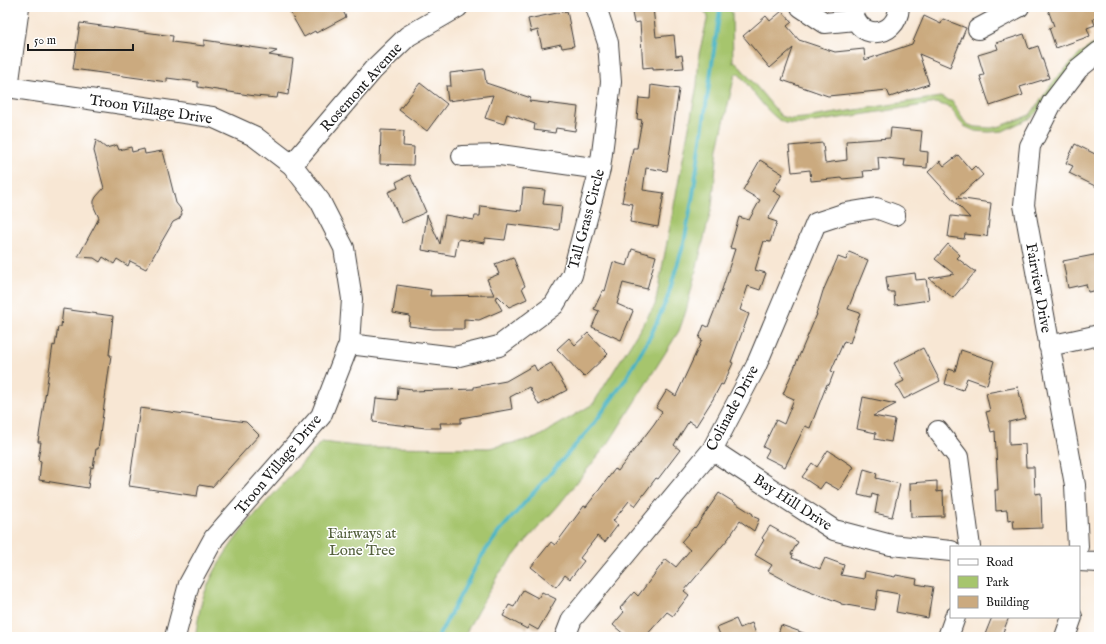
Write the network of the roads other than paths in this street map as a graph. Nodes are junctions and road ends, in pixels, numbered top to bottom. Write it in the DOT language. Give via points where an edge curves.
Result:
graph roads {
  1 [pos="18,7"];
  2 [pos="458,7"];
  3 [pos="596,7"];
  4 [pos="801,7"];
  5 [pos="899,7"];
  6 [pos="1019,7"];
  7 [pos="854,14"];
  8 [pos="978,29"];
  9 [pos="1099,52"];
  10 [pos="7,87"];
  11 [pos="462,156"];
  12 [pos="292,165"];
  13 [pos="600,169"];
  14 [pos="895,215"];
  15 [pos="1099,335"];
  16 [pos="349,344"];
  17 [pos="1049,346"];
  18 [pos="938,431"];
  19 [pos="712,450"];
  20 [pos="970,546"];
  21 [pos="1078,546"];
  22 [pos="950,551"];
  23 [pos="1080,561"];
  24 [pos="1099,562"];
  25 [pos="955,618"];
  26 [pos="1072,618"];
  27 [pos="175,637"];
  28 [pos="565,637"];
  29 [pos="948,637"];
  30 [pos="1066,637"];
  1 -- 10 [label="main road"];
  2 -- 12 [label="street, Rosemont Avenue" via="408,36 373,70"];
  3 -- 13 [label="street, Tall Grass Circle" via="608,43 611,82"];
  4 -- 7 [label="street" via="825,23"];
  5 -- 7 [label="street" via="895,22 882,32 867,31 860,26"];
  6 -- 8 [label="street"];
  9 -- 17 [label="street, Fairview Drive" via="1078,69 1052,103 1030,146 1024,205"];
  10 -- 12 [label="street, Troon Village Drive" via="212,117 254,136"];
  11 -- 13 [label="street" via="500,154"];
  12 -- 16 [label="street, Troon Village Drive" via="320,201 344,248 352,299"];
  13 -- 16 [label="street, Tall Grass Circle" via="572,275 554,305 499,346 456,357"];
  14 -- 19 [label="street, Colinade Drive" via="876,208 846,213 816,223 756,366"];
  15 -- 17 [label="street"];
  16 -- 27 [label="street, Troon Village Drive" via="321,416 214,538 189,584"];
  17 -- 21 [label="street, Fairview Drive" via="1075,485"];
  18 -- 20 [label="street" via="958,457"];
  19 -- 22 [label="street, Bay Hill Drive" via="834,530 890,545"];
  19 -- 28 [label="street, Colinade Drive" via="572,619"];
  23 -- 24 [label="street"];
  25 -- 29 [label="street"];
  26 -- 30 [label="street"];
}
